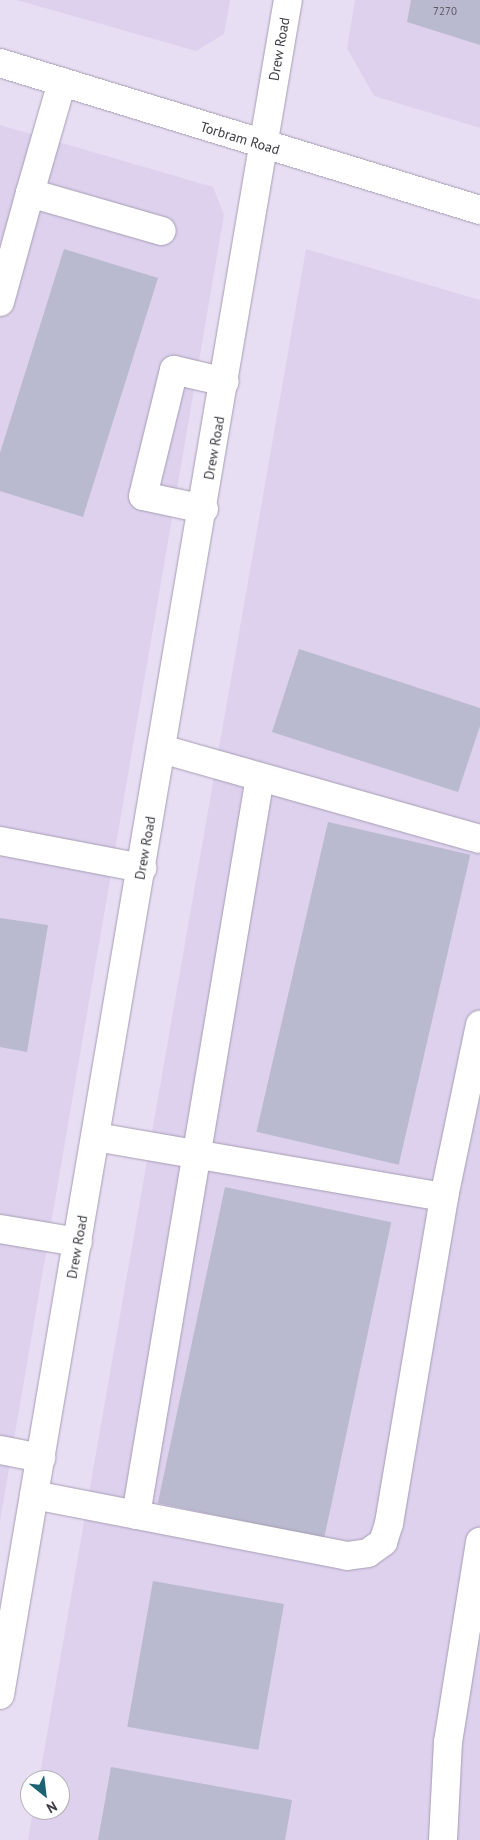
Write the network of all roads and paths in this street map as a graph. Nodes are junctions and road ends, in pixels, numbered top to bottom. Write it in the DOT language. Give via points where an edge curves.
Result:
graph roads {
  1 [pos="288,0"];
  2 [pos="0,63"];
  3 [pos="62,82"];
  4 [pos="266,146"];
  5 [pos="30,193"];
  6 [pos="480,210"];
  7 [pos="162,231"];
  8 [pos="0,302"];
  9 [pos="226,382"];
  10 [pos="204,509"];
  11 [pos="162,749"];
  12 [pos="260,777"];
  13 [pos="480,839"];
  14 [pos="0,841"];
  15 [pos="142,868"];
  16 [pos="480,1025"];
  17 [pos="96,1137"];
  18 [pos="197,1154"];
  19 [pos="444,1197"];
  20 [pos="0,1229"];
  21 [pos="78,1242"];
  22 [pos="0,1450"];
  23 [pos="41,1458"];
  24 [pos="34,1495"];
  25 [pos="136,1515"];
  26 [pos="480,1542"];
  27 [pos="0,1695"];
  28 [pos="443,1840"];
  1 -- 4 [label="street, Drew Road"];
  2 -- 3 [label="street, Torbram Road"];
  3 -- 4 [label="street, Torbram Road"];
  3 -- 5 [label="street"];
  4 -- 6 [label="street, Torbram Road"];
  4 -- 9 [label="street, Drew Road"];
  5 -- 7 [label="street"];
  5 -- 8 [label="street"];
  9 -- 10 [label="street, Drew Road"];
  9 -- 10 [label="street" via="174,370 143,496"];
  10 -- 11 [label="street, Drew Road"];
  11 -- 12 [label="street"];
  11 -- 15 [label="street, Drew Road"];
  12 -- 13 [label="street"];
  12 -- 18 [label="street"];
  14 -- 15 [label="street"];
  15 -- 17 [label="street, Drew Road"];
  16 -- 19 [label="street"];
  17 -- 18 [label="street"];
  17 -- 21 [label="street, Drew Road"];
  18 -- 19 [label="street"];
  18 -- 25 [label="street"];
  19 -- 25 [label="street" via="389,1523 383,1542 368,1553 347,1556"];
  20 -- 21 [label="street"];
  21 -- 23 [label="street, Drew Road"];
  22 -- 23 [label="street"];
  23 -- 24 [label="street, Drew Road"];
  24 -- 25 [label="street"];
  24 -- 27 [label="street, Drew Road"];
  26 -- 28 [label="street" via="448,1742"];
}
